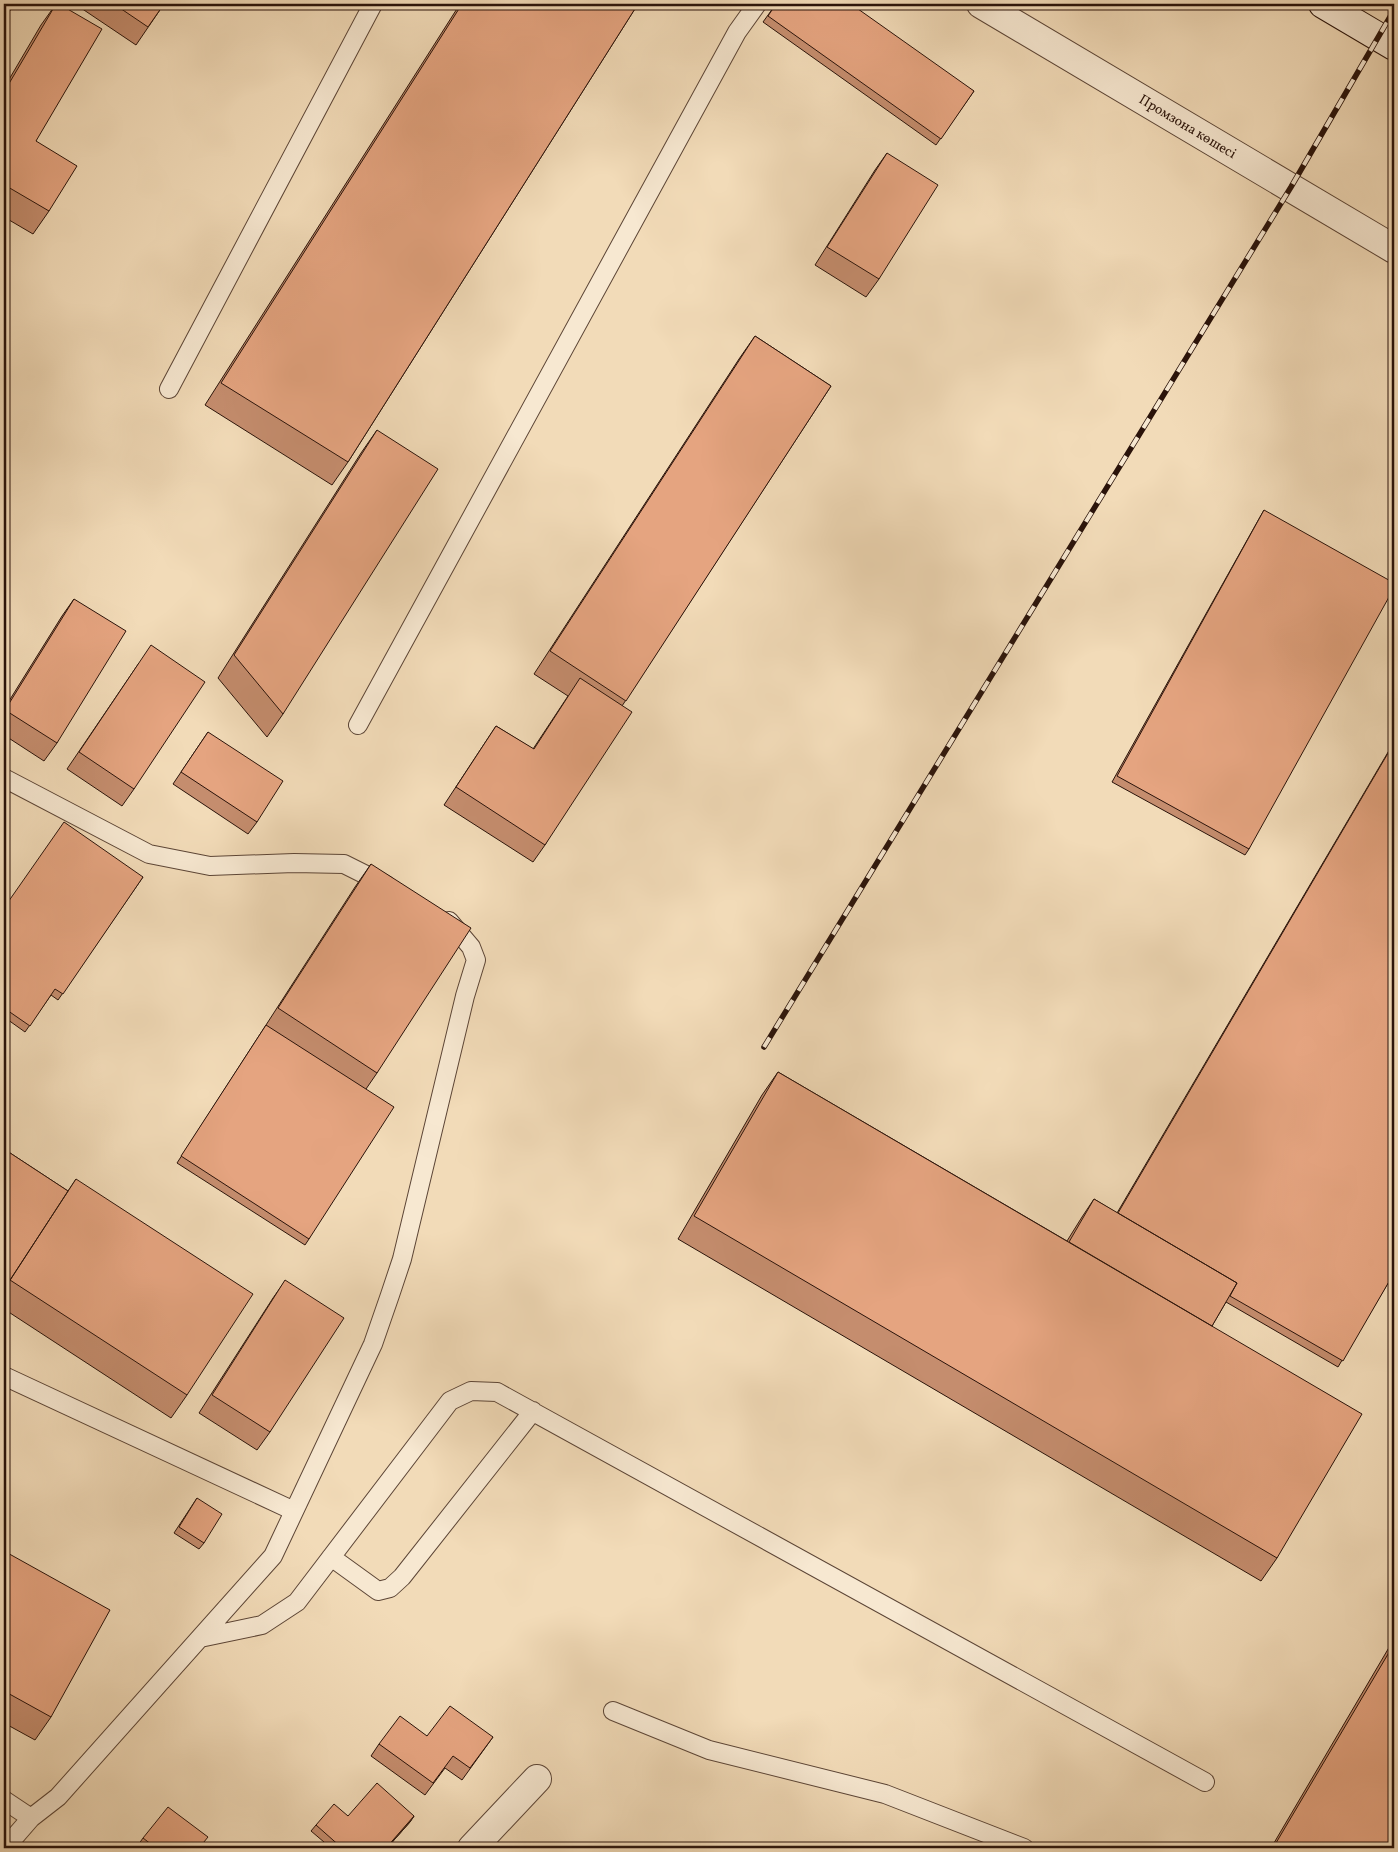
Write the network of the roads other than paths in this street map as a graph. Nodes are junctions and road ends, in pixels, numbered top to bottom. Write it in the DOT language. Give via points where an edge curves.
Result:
graph roads {
  1 [pos="373,4"];
  2 [pos="757,4"];
  3 [pos="981,4"];
  4 [pos="1323,4"];
  5 [pos="1394,46"];
  6 [pos="1394,249"];
  7 [pos="169,389"];
  8 [pos="358,725"];
  9 [pos="4,778"];
  10 [pos="397,890"];
  11 [pos="432,908"];
  12 [pos="4,1376"];
  13 [pos="533,1412"];
  14 [pos="294,1511"];
  15 [pos="331,1557"];
  16 [pos="200,1638"];
  17 [pos="613,1711"];
  18 [pos="537,1779"];
  19 [pos="1205,1782"];
  20 [pos="4,1800"];
  21 [pos="30,1818"];
  22 [pos="5,1848"];
  23 [pos="472,1848"];
  24 [pos="1024,1848"];
  1 -- 7 [label="lane"];
  2 -- 8 [label="lane" via="733,41"];
  3 -- 6 [label="street, Промзона көшесі"];
  4 -- 5 [label="street"];
  9 -- 10 [label="lane" via="149,854 210,866 344,864"];
  11 -- 14 [label="lane" via="441,912 462,934 472,947 476,960 402,1259 372,1344"];
  12 -- 14 [label="lane"];
  13 -- 15 [label="lane" via="497,1392 471,1391 450,1401"];
  13 -- 15 [label="lane" via="390,1588 378,1591"];
  13 -- 19 [label="lane"];
  14 -- 16 [label="lane" via="273,1556"];
  15 -- 16 [label="lane" via="297,1602 262,1626"];
  16 -- 21 [label="lane" via="58,1797"];
  17 -- 24 [label="lane" via="709,1750 885,1794"];
  18 -- 23 [label="street"];
  20 -- 21 [label="lane"];
  21 -- 22 [label="lane"];
}
